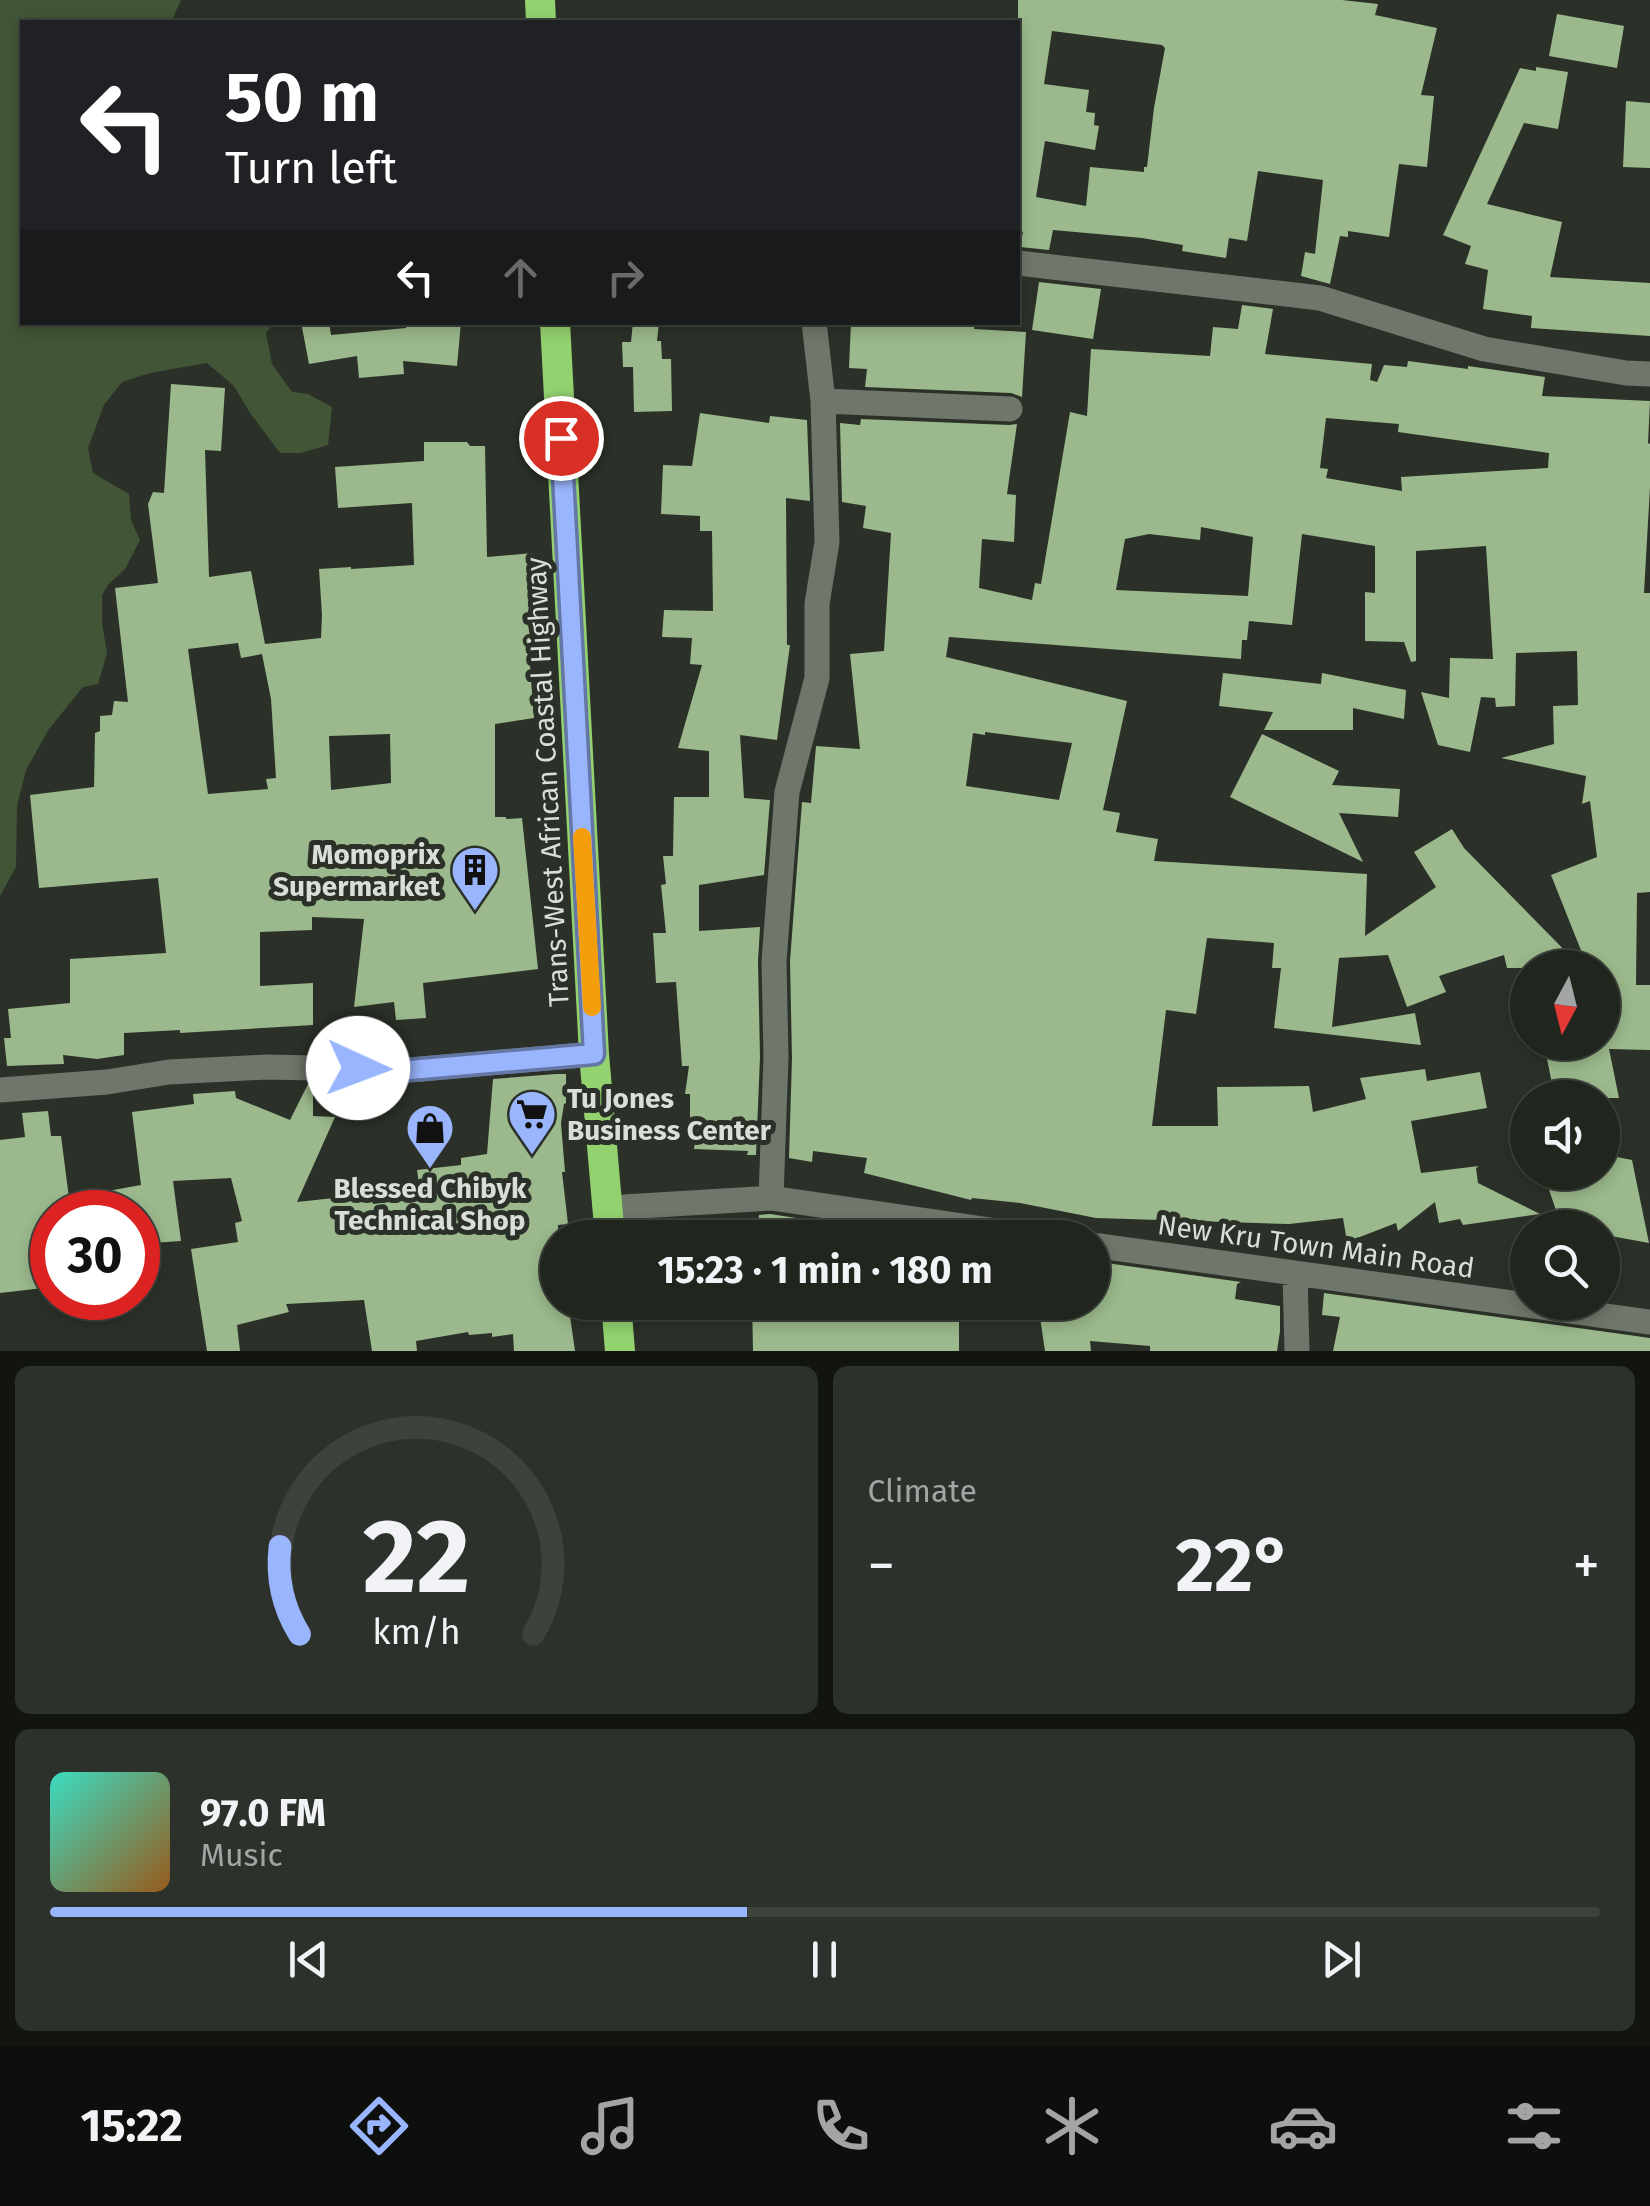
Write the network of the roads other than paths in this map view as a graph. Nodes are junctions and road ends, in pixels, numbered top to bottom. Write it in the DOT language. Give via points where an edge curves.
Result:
graph roads {
  1 [pos="1020,263"];
  2 [pos="555,325"];
  3 [pos="814,325"];
  4 [pos="1650,374"];
  5 [pos="823,401"];
  6 [pos="1010,409"];
  7 [pos="594,1054"];
  8 [pos="0,1090"];
  9 [pos="771,1198"];
  10 [pos="608,1220"];
  11 [pos="622,1220"];
  12 [pos="921,1220"];
  13 [pos="1110,1247"];
  14 [pos="1296,1274"];
  15 [pos="617,1320"];
  16 [pos="1650,1322"];
  17 [pos="620,1351"];
  18 [pos="1297,1351"];
  1 -- 4 [label="street" via="1320,298 1484,349"];
  2 -- 7 [label="highway, Trans-West African Coastal Highway"];
  3 -- 5 [label="street"];
  5 -- 6 [label="street"];
  5 -- 9 [label="street" via="827,542 816,604 817,678 786,792 774,961"];
  7 -- 8 [label="street" via="410,1070 168,1072"];
  7 -- 10 [label="highway, Trans-West African Coastal Highway"];
  9 -- 11 [label="street"];
  9 -- 12 [label="street"];
  13 -- 14 [label="street, New Kru Town Main Road"];
  14 -- 16 [label="street, New Kru Town Main Road"];
  14 -- 18 [label="street"];
  15 -- 17 [label="highway"];
}
